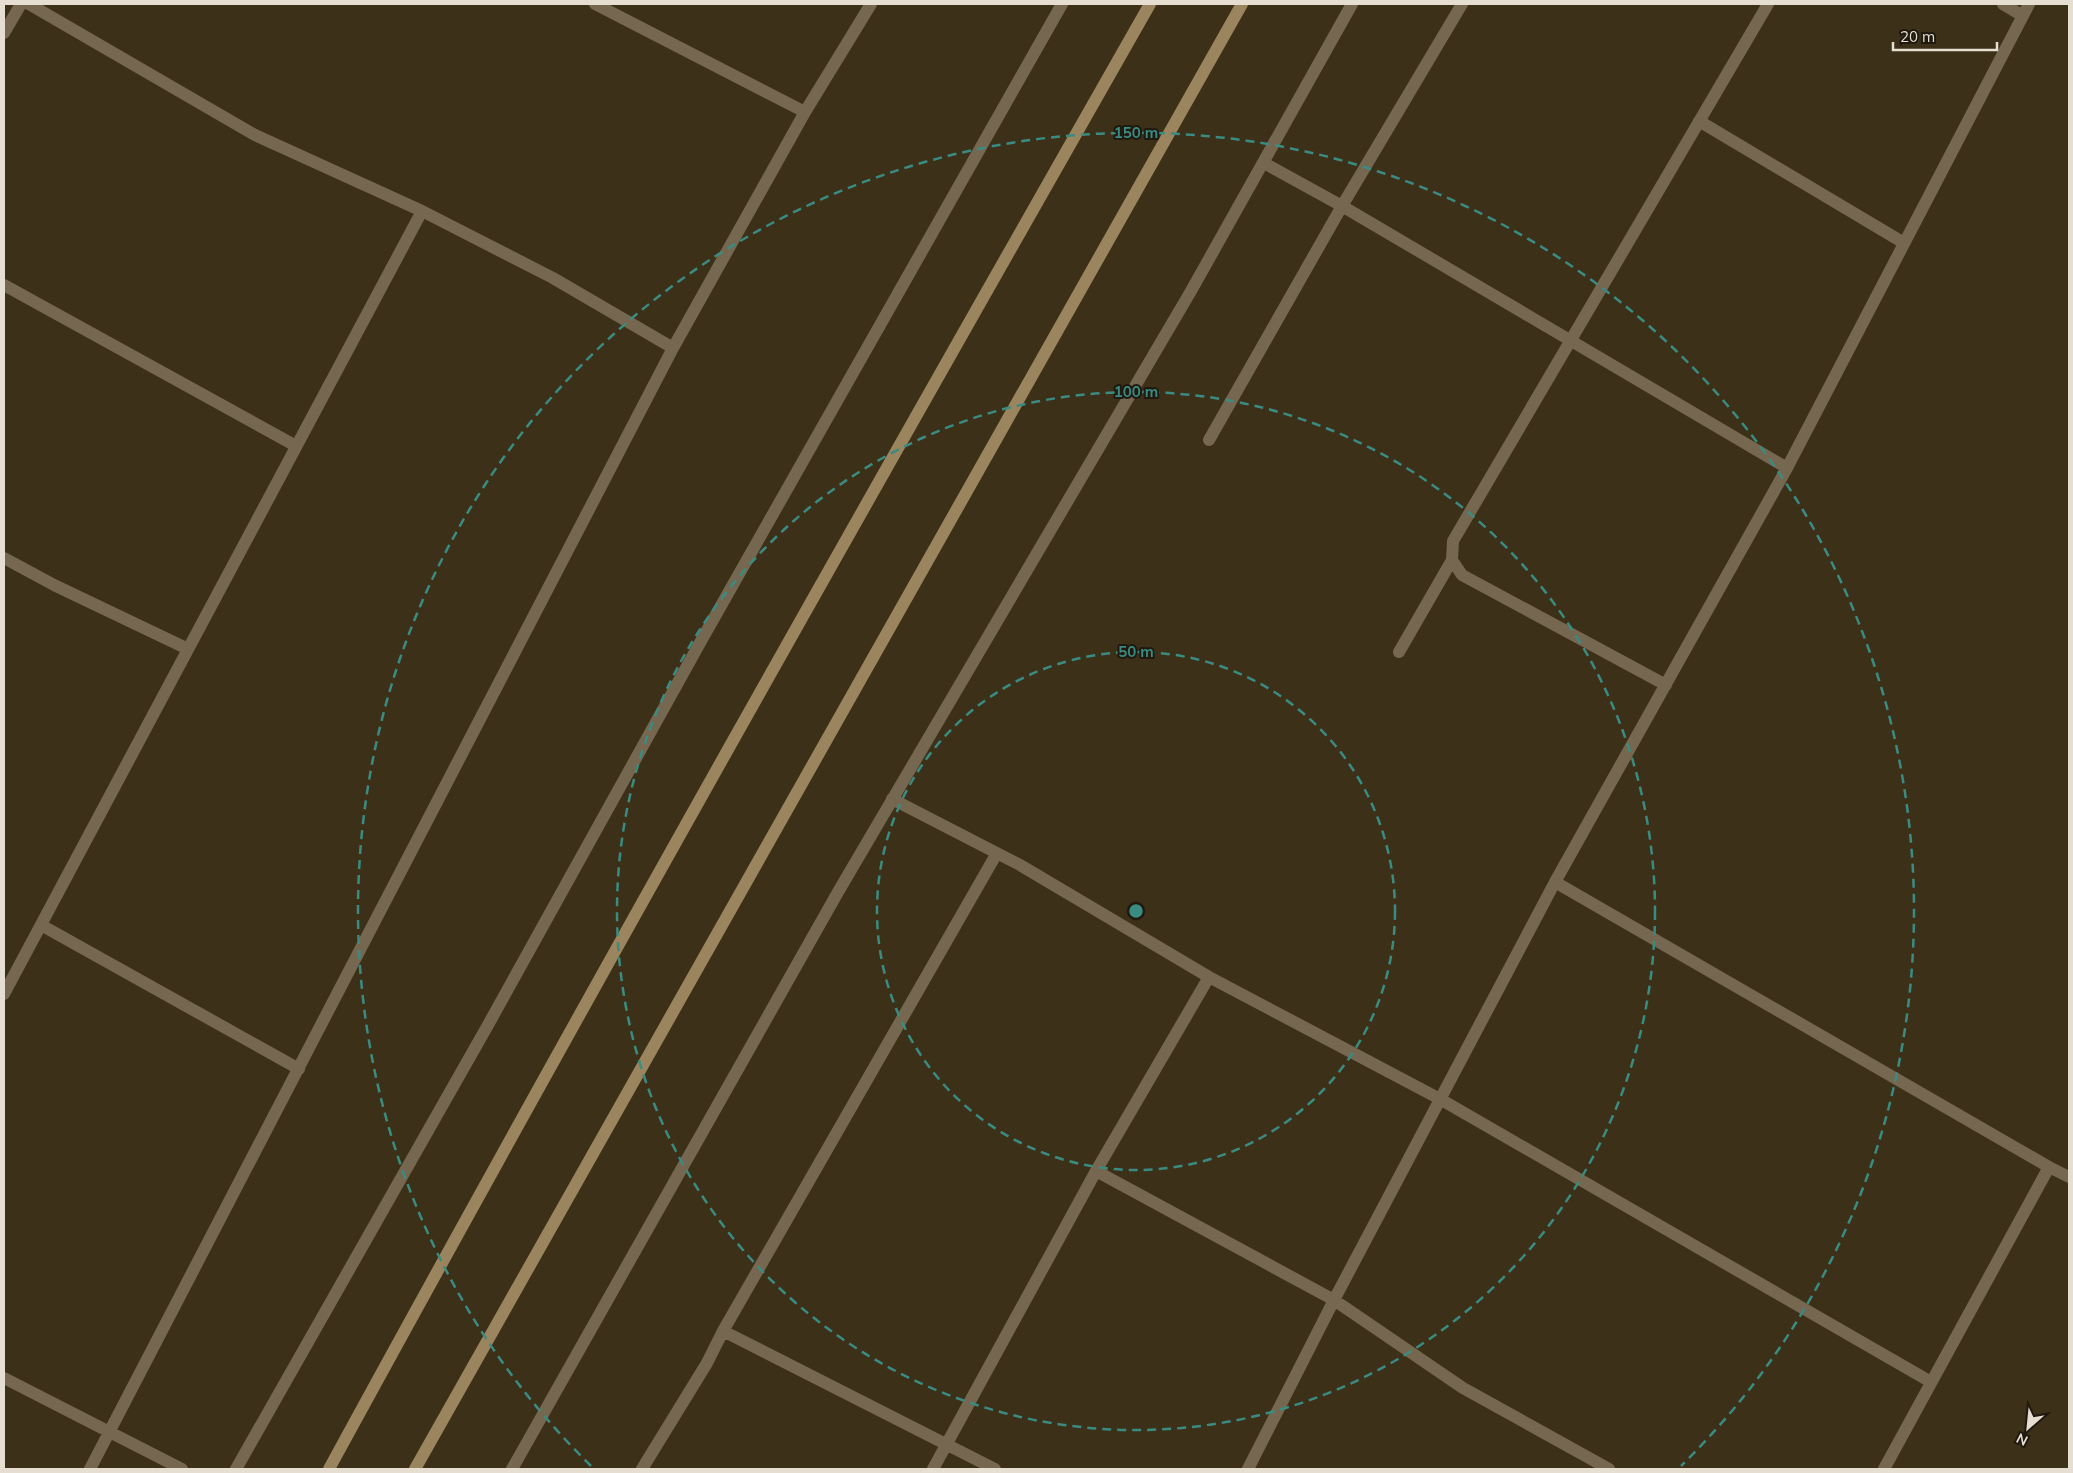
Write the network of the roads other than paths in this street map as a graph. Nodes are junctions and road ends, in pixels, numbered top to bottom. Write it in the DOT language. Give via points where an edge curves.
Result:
graph roads {
  1 [pos="21,4"];
  2 [pos="28,4"];
  3 [pos="595,4"];
  4 [pos="871,4"];
  5 [pos="1062,4"];
  6 [pos="1150,4"];
  7 [pos="1242,4"];
  8 [pos="1352,4"];
  9 [pos="1462,4"];
  10 [pos="1768,4"];
  11 [pos="2003,4"];
  12 [pos="2029,4"];
  13 [pos="2023,16"];
  14 [pos="4,33"];
  15 [pos="805,112"];
  16 [pos="1699,121"];
  17 [pos="1264,163"];
  18 [pos="1342,206"];
  19 [pos="422,211"];
  20 [pos="1904,243"];
  21 [pos="4,285"];
  22 [pos="1569,340"];
  23 [pos="673,348"];
  24 [pos="1209,440"];
  25 [pos="296,446"];
  26 [pos="1786,468"];
  27 [pos="4,558"];
  28 [pos="1452,560"];
  29 [pos="188,648"];
  30 [pos="1399,652"];
  31 [pos="1666,685"];
  32 [pos="892,799"];
  33 [pos="997,853"];
  34 [pos="1555,882"];
  35 [pos="40,925"];
  36 [pos="1209,977"];
  37 [pos="4,994"];
  38 [pos="299,1069"];
  39 [pos="1440,1100"];
  40 [pos="2049,1167"];
  41 [pos="1096,1171"];
  42 [pos="2069,1177"];
  43 [pos="1334,1300"];
  44 [pos="723,1331"];
  45 [pos="4,1378"];
  46 [pos="1932,1382"];
  47 [pos="110,1432"];
  48 [pos="947,1445"];
  49 [pos="90,1469"];
  50 [pos="182,1469"];
  51 [pos="236,1469"];
  52 [pos="329,1469"];
  53 [pos="416,1469"];
  54 [pos="512,1469"];
  55 [pos="642,1469"];
  56 [pos="933,1469"];
  57 [pos="995,1469"];
  58 [pos="1248,1469"];
  59 [pos="1609,1469"];
  60 [pos="1884,1469"];
  1 -- 14 [label="street"];
  2 -- 19 [label="street" via="255,135"];
  3 -- 15 [label="street"];
  4 -- 15 [label="street"];
  5 -- 51 [label="street"];
  6 -- 52 [label="main road" via="687,821"];
  7 -- 53 [label="main road"];
  8 -- 17 [label="street"];
  9 -- 18 [label="street"];
  10 -- 16 [label="street"];
  11 -- 13 [label="street"];
  12 -- 13 [label="street"];
  13 -- 20 [label="street"];
  15 -- 23 [label="street"];
  16 -- 20 [label="street"];
  16 -- 22 [label="street"];
  17 -- 18 [label="street"];
  17 -- 32 [label="street"];
  18 -- 22 [label="street"];
  18 -- 24 [label="street"];
  19 -- 23 [label="street" via="553,278"];
  19 -- 25 [label="street"];
  20 -- 26 [label="street"];
  21 -- 25 [label="street"];
  22 -- 26 [label="street"];
  22 -- 28 [label="street" via="1453,541"];
  23 -- 38 [label="street"];
  25 -- 29 [label="street"];
  26 -- 31 [label="street"];
  27 -- 29 [label="street"];
  28 -- 30 [label="street"];
  28 -- 31 [label="street" via="1462,575"];
  29 -- 35 [label="street"];
  31 -- 34 [label="street"];
  32 -- 33 [label="street"];
  32 -- 54 [label="street"];
  33 -- 36 [label="street"];
  33 -- 44 [label="street"];
  34 -- 39 [label="street"];
  34 -- 40 [label="street"];
  35 -- 37 [label="street"];
  35 -- 38 [label="street"];
  36 -- 39 [label="street"];
  36 -- 41 [label="street"];
  38 -- 47 [label="street"];
  39 -- 43 [label="street"];
  39 -- 46 [label="street"];
  40 -- 42 [label="street"];
  40 -- 46 [label="street"];
  41 -- 43 [label="street"];
  41 -- 48 [label="street"];
  43 -- 58 [label="street"];
  43 -- 59 [label="street" via="1462,1388"];
  44 -- 48 [label="street"];
  44 -- 55 [label="street"];
  45 -- 47 [label="street"];
  46 -- 60 [label="street"];
  47 -- 49 [label="street"];
  47 -- 50 [label="street"];
  48 -- 56 [label="street"];
  48 -- 57 [label="street"];
}
